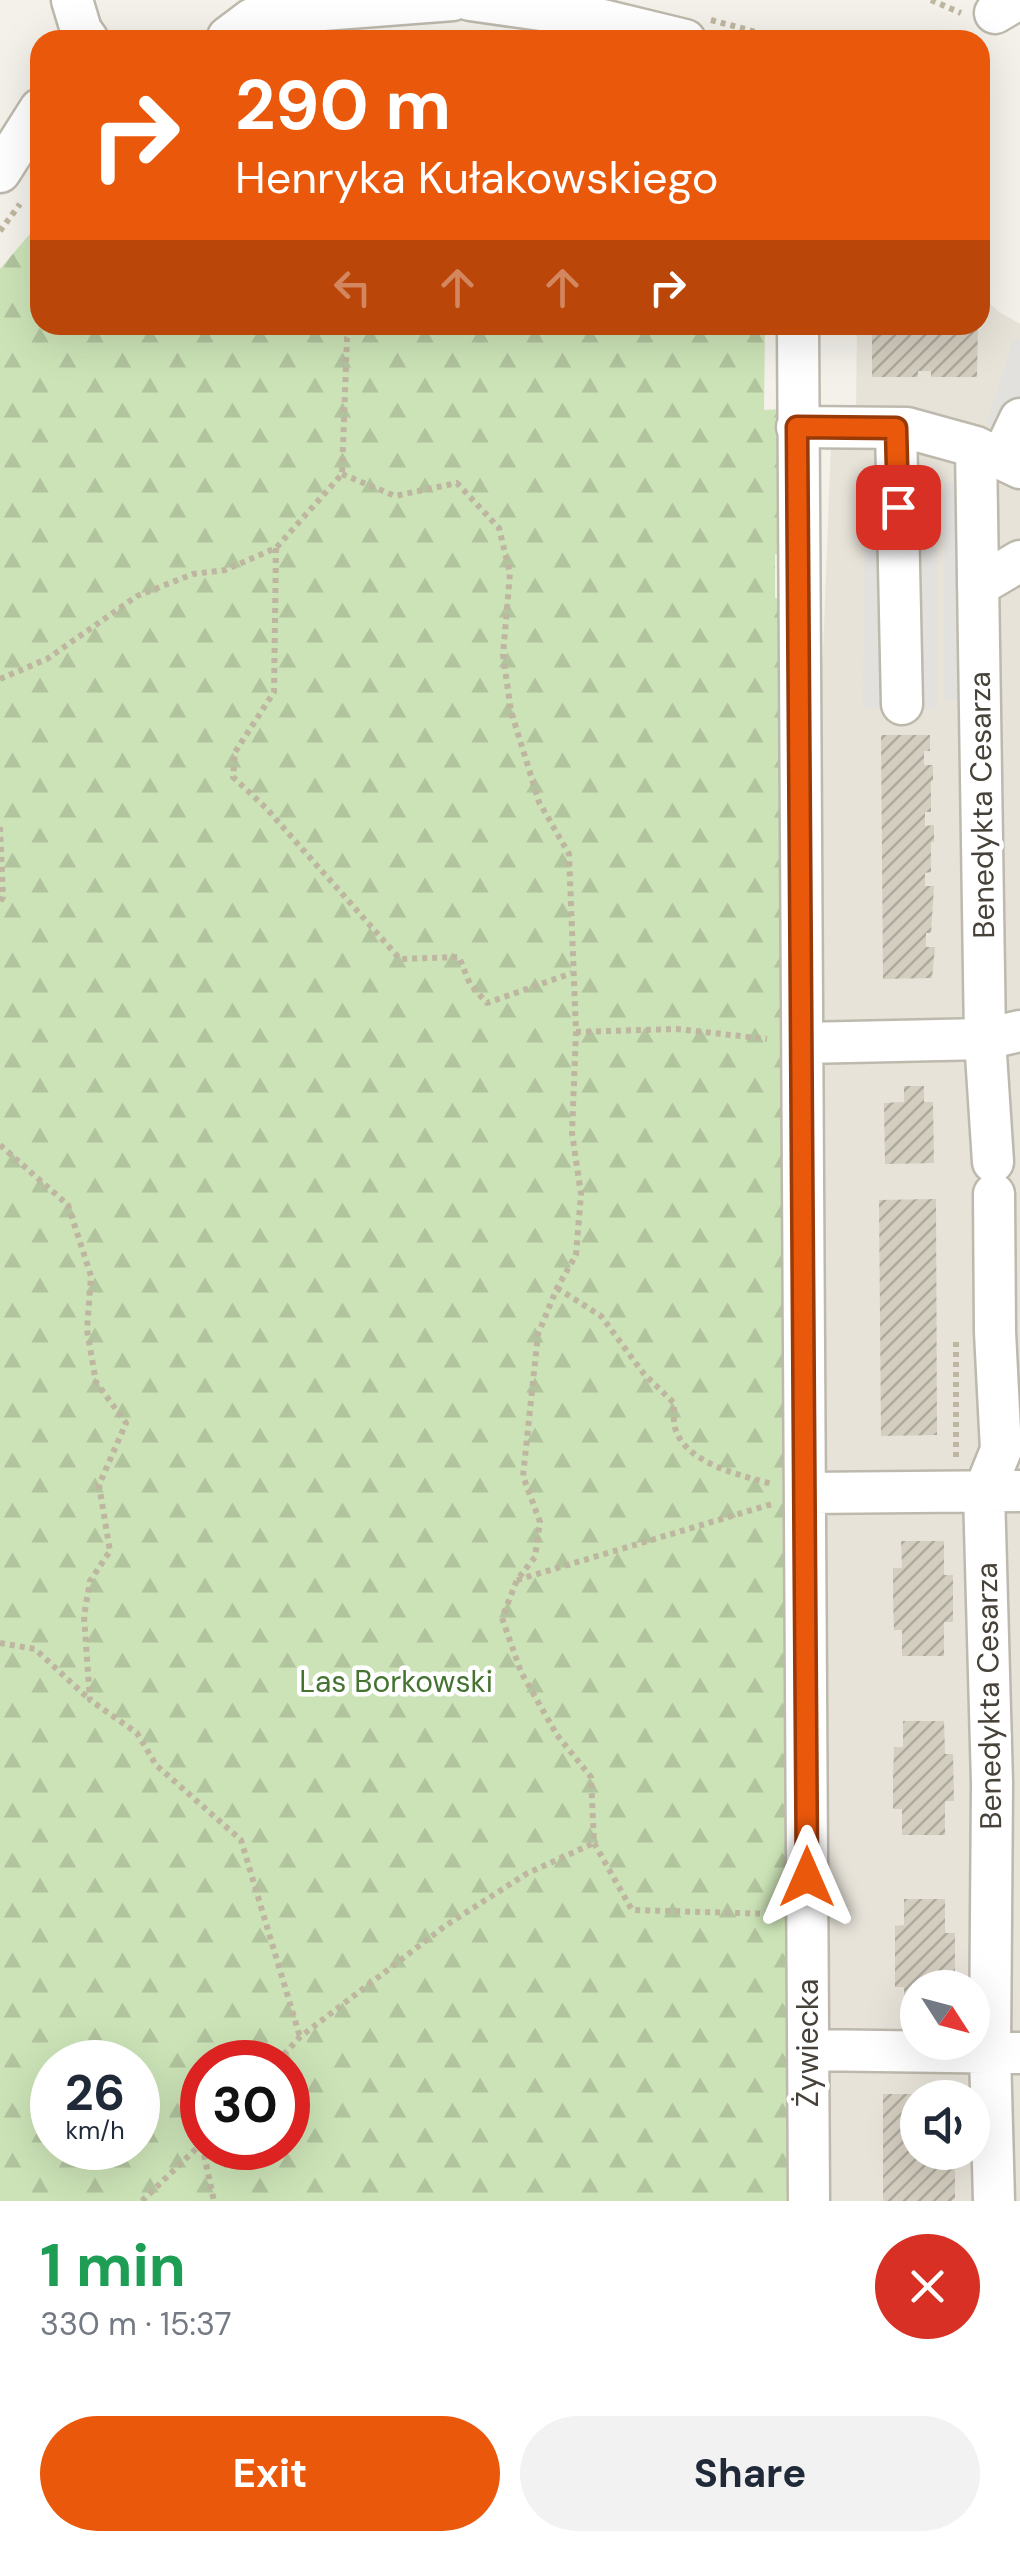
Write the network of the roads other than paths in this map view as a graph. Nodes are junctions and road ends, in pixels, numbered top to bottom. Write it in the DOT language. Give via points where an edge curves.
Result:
graph roads {
  1 [pos="242,0"];
  2 [pos="453,0"];
  3 [pos="470,0"];
  4 [pos="232,30"];
  5 [pos="239,30"];
  6 [pos="644,30"];
  7 [pos="30,134"];
  8 [pos="30,165"];
  9 [pos="7,191"];
  10 [pos="798,335"];
  11 [pos="1020,419"];
  12 [pos="797,427"];
  13 [pos="896,428"];
  14 [pos="999,458"];
  15 [pos="1020,561"];
  16 [pos="978,586"];
  17 [pos="902,704"];
  18 [pos="1003,1035"];
  19 [pos="803,1044"];
  20 [pos="1008,1328"];
  21 [pos="1002,1491"];
  22 [pos="807,1493"];
  23 [pos="1006,1782"];
  24 [pos="809,2050"];
  25 [pos="1005,2053"];
  26 [pos="809,2201"];
  27 [pos="994,2201"];
  1 -- 4 [label="street"];
  2 -- 5 [label="street" via="271,14"];
  3 -- 6 [label="street"];
  7 -- 9 [label="street"];
  8 -- 9 [label="street"];
  10 -- 12 [label="street, Żywiecka"];
  11 -- 14 [label="street"];
  12 -- 13 [label="street"];
  12 -- 19 [label="street, Żywiecka"];
  13 -- 14 [label="street"];
  13 -- 17 [label="street"];
  14 -- 16 [label="street, Benedykta Cesarza"];
  15 -- 16 [label="street"];
  16 -- 18 [label="street, Benedykta Cesarza"];
  18 -- 19 [label="street"];
  18 -- 20 [label="street, Benedykta Cesarza" via="993,1178"];
  19 -- 22 [label="street, Żywiecka"];
  20 -- 21 [label="street, Benedykta Cesarza"];
  21 -- 22 [label="street"];
  21 -- 23 [label="street, Benedykta Cesarza"];
  22 -- 24 [label="street, Żywiecka"];
  23 -- 25 [label="street, Benedykta Cesarza"];
  24 -- 25 [label="street"];
  24 -- 26 [label="street, Żywiecka"];
  25 -- 27 [label="street, Benedykta Cesarza"];
}
